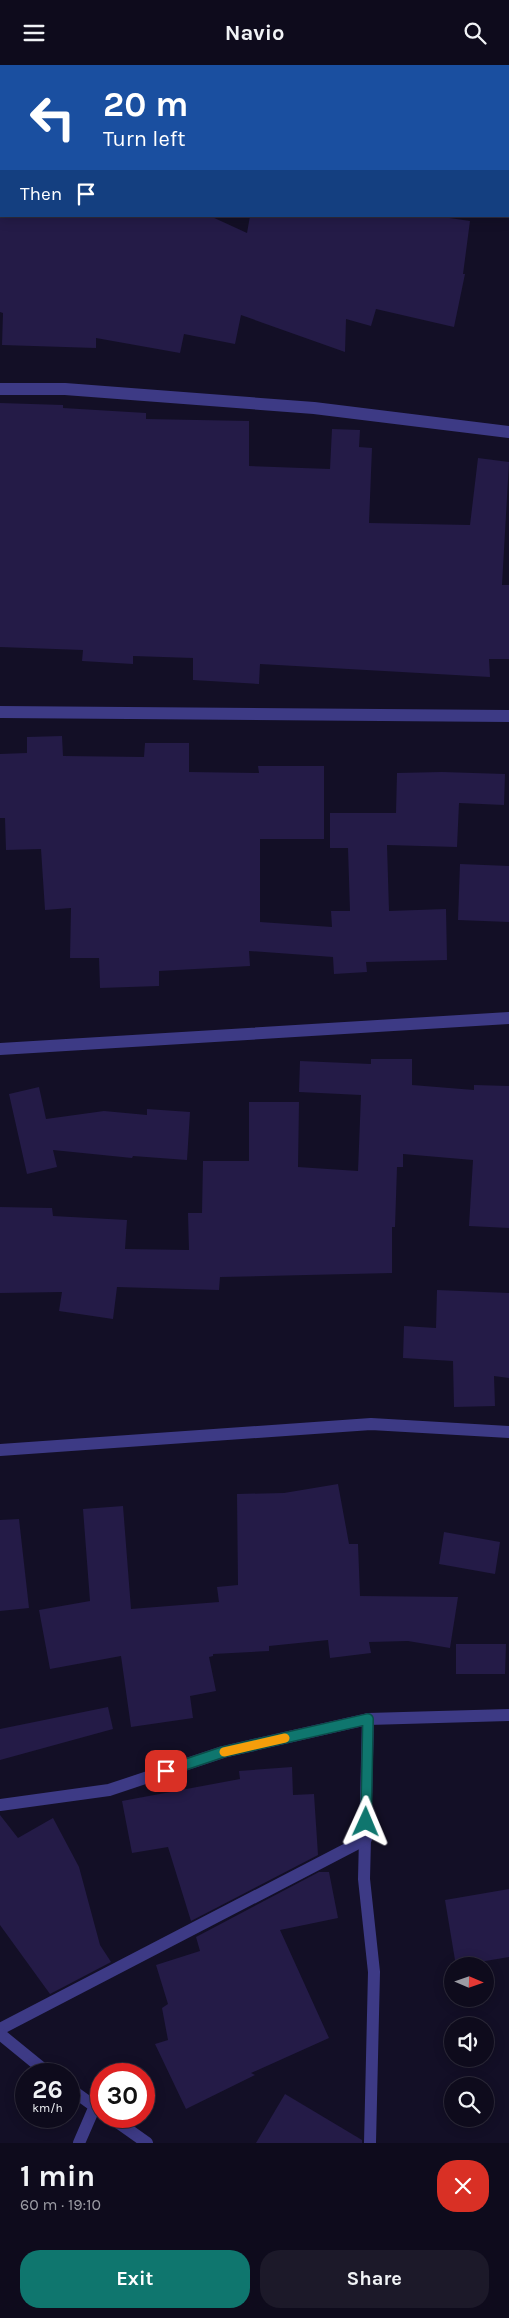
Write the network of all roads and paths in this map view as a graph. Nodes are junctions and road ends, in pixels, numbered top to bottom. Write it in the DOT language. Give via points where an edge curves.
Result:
graph roads {
  1 [pos="0,389"];
  2 [pos="509,432"];
  3 [pos="0,712"];
  4 [pos="509,716"];
  5 [pos="509,1018"];
  6 [pos="0,1049"];
  7 [pos="509,1432"];
  8 [pos="0,1450"];
  9 [pos="509,1715"];
  10 [pos="368,1719"];
  11 [pos="0,1805"];
  12 [pos="366,1839"];
  13 [pos="0,2029"];
  14 [pos="0,2034"];
  15 [pos="36,2063"];
  16 [pos="90,2123"];
  17 [pos="126,2128"];
  18 [pos="79,2143"];
  19 [pos="147,2143"];
  20 [pos="370,2143"];
  1 -- 2 [label="street" via="65,389 314,408"];
  3 -- 4 [label="street"];
  5 -- 6 [label="street"];
  7 -- 8 [label="street" via="372,1425"];
  9 -- 10 [label="street"];
  10 -- 11 [label="street" via="223,1752 109,1790"];
  10 -- 12 [label="street"];
  12 -- 13 [label="street"];
  12 -- 20 [label="street" via="364,1879 374,1972"];
  14 -- 15 [label="street"];
  16 -- 18 [label="street"];
  17 -- 19 [label="street"];
}
